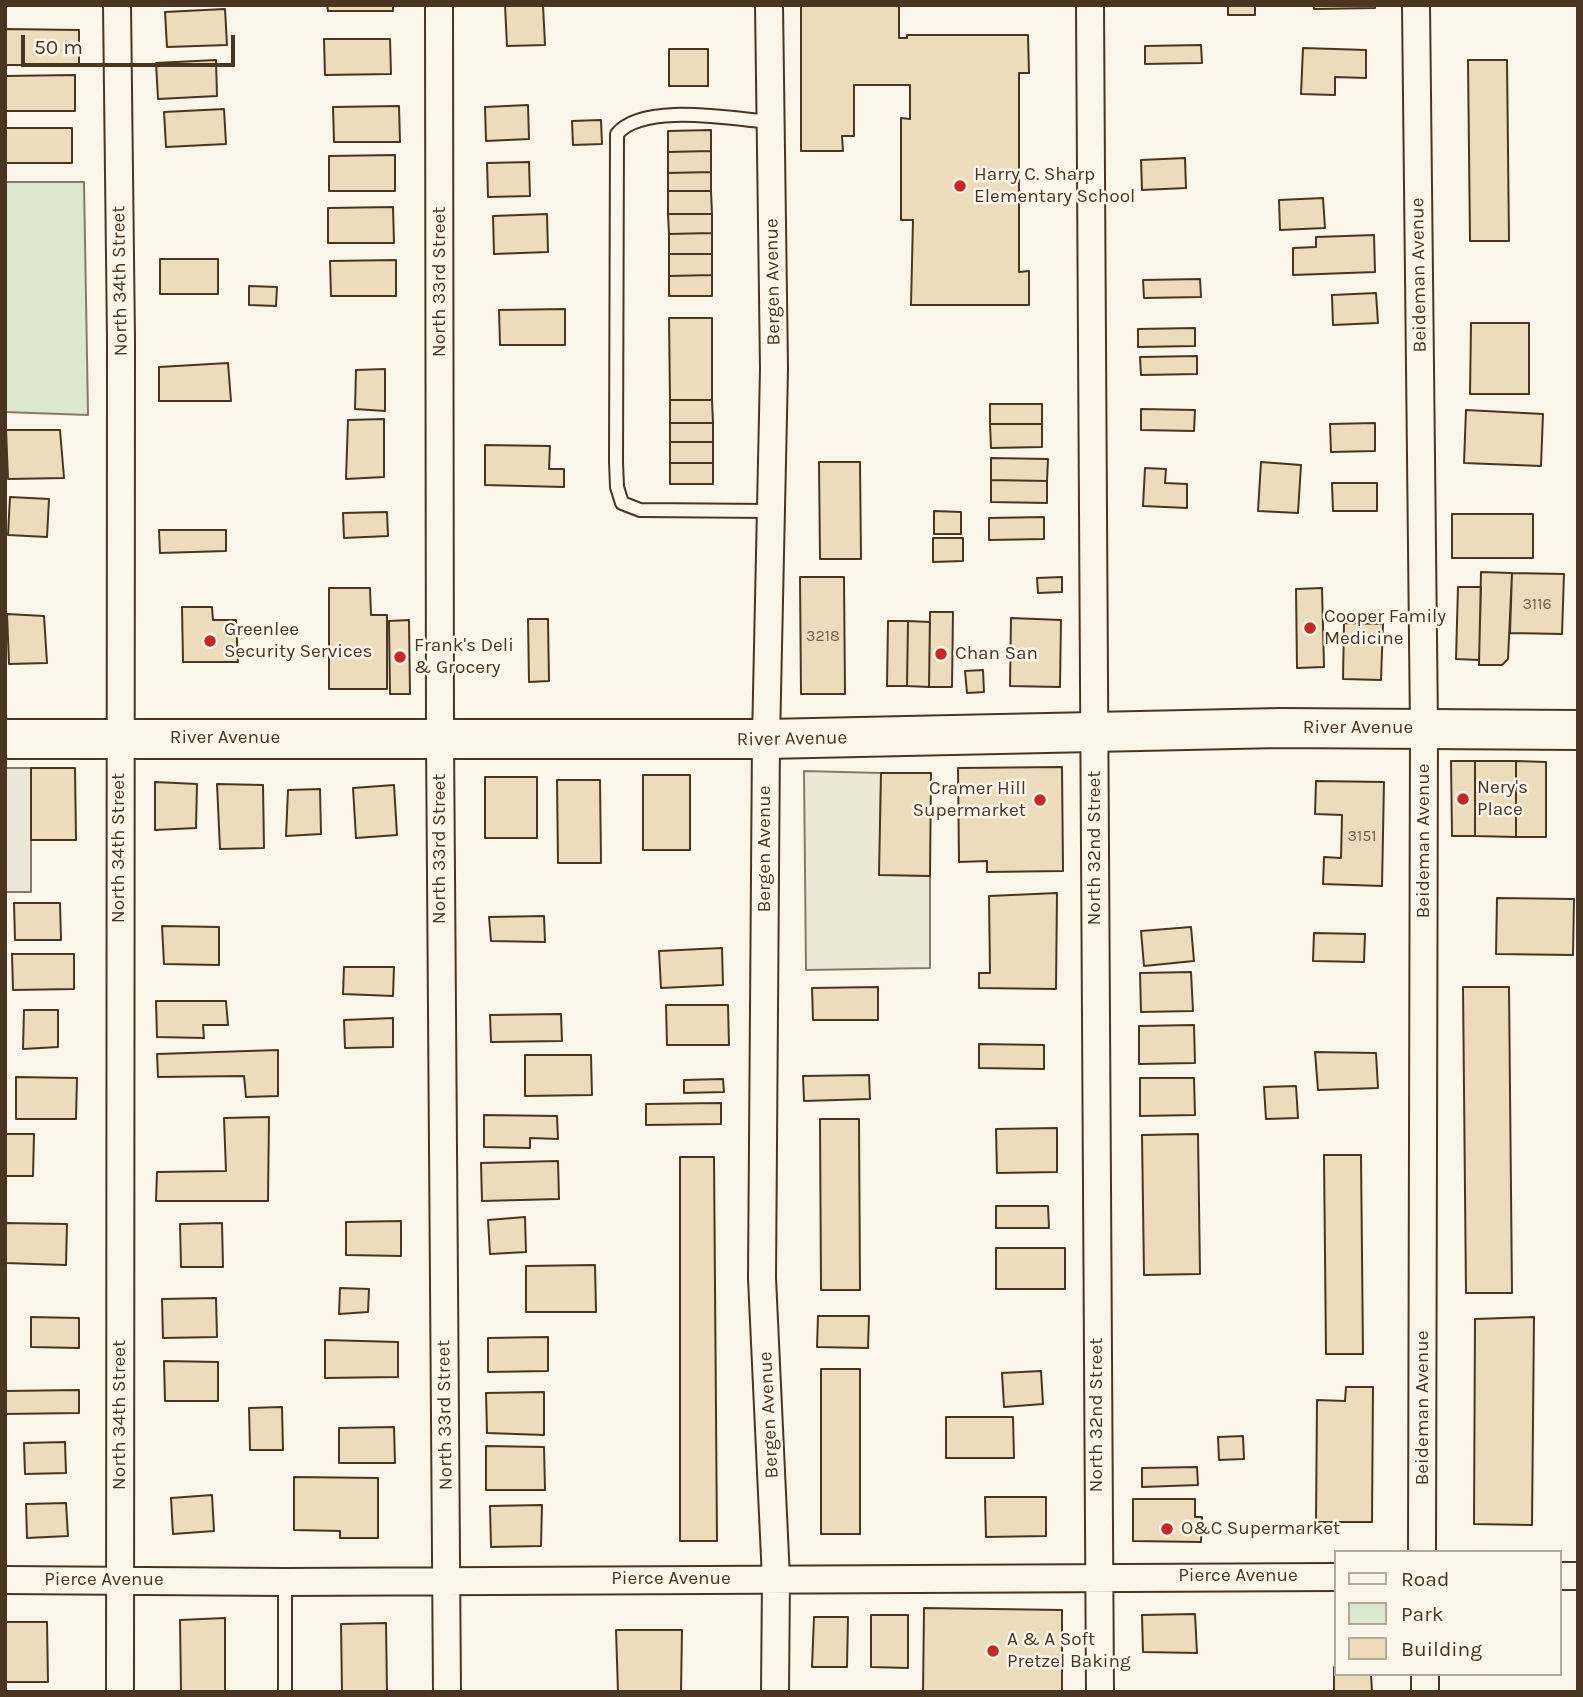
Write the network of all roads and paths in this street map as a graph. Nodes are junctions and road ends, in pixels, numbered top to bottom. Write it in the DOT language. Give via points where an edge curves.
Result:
graph roads {
  1 [pos="117,5"];
  2 [pos="439,5"];
  3 [pos="769,5"];
  4 [pos="1090,5"];
  5 [pos="1416,5"];
  6 [pos="771,122"];
  7 [pos="771,512"];
  8 [pos="1424,728"];
  9 [pos="1578,730"];
  10 [pos="1094,732"];
  11 [pos="118,738"];
  12 [pos="5,739"];
  13 [pos="440,739"];
  14 [pos="766,739"];
  15 [pos="1423,1550"];
  16 [pos="1098,1576"];
  17 [pos="1334,1577"];
  18 [pos="120,1579"];
  19 [pos="776,1579"];
  20 [pos="5,1580"];
  21 [pos="447,1580"];
  22 [pos="285,1582"];
  23 [pos="120,1692"];
  24 [pos="285,1692"];
  25 [pos="447,1692"];
  26 [pos="775,1692"];
  27 [pos="1100,1692"];
  1 -- 11 [label="street, North 34th Street" via="121,340"];
  2 -- 13 [label="street, North 33rd Street"];
  3 -- 6 [label="street, Bergen Avenue"];
  4 -- 10 [label="street, North 32nd Street"];
  5 -- 8 [label="street, Beideman Avenue"];
  6 -- 7 [label="street, Bergen Avenue"];
  6 -- 7 [label="lane" via="689,115 634,120 617,134 615,152 616,479 622,503 640,510"];
  7 -- 14 [label="street, Bergen Avenue"];
  8 -- 9 [label="main road, River Avenue"];
  8 -- 10 [label="main road, River Avenue"];
  8 -- 15 [label="street, Beideman Avenue"];
  10 -- 14 [label="main road, River Avenue"];
  10 -- 16 [label="street, North 32nd Street"];
  11 -- 12 [label="main road, River Avenue"];
  11 -- 13 [label="main road, River Avenue"];
  11 -- 18 [label="street, North 34th Street"];
  13 -- 14 [label="main road, River Avenue"];
  13 -- 21 [label="street, North 33rd Street"];
  14 -- 19 [label="street, Bergen Avenue" via="762,1278"];
  16 -- 17 [label="street, Pierce Avenue"];
  16 -- 19 [label="street, Pierce Avenue"];
  16 -- 27 [label="street, North 32nd Street"];
  18 -- 20 [label="street, Pierce Avenue"];
  18 -- 22 [label="street, Pierce Avenue"];
  18 -- 23 [label="street, North 34th Street"];
  19 -- 21 [label="street, Pierce Avenue"];
  19 -- 26 [label="street, Bergen Avenue"];
  21 -- 22 [label="street, Pierce Avenue"];
  21 -- 25 [label="street, North 33rd Street"];
  22 -- 24 [label="lane"];
}
